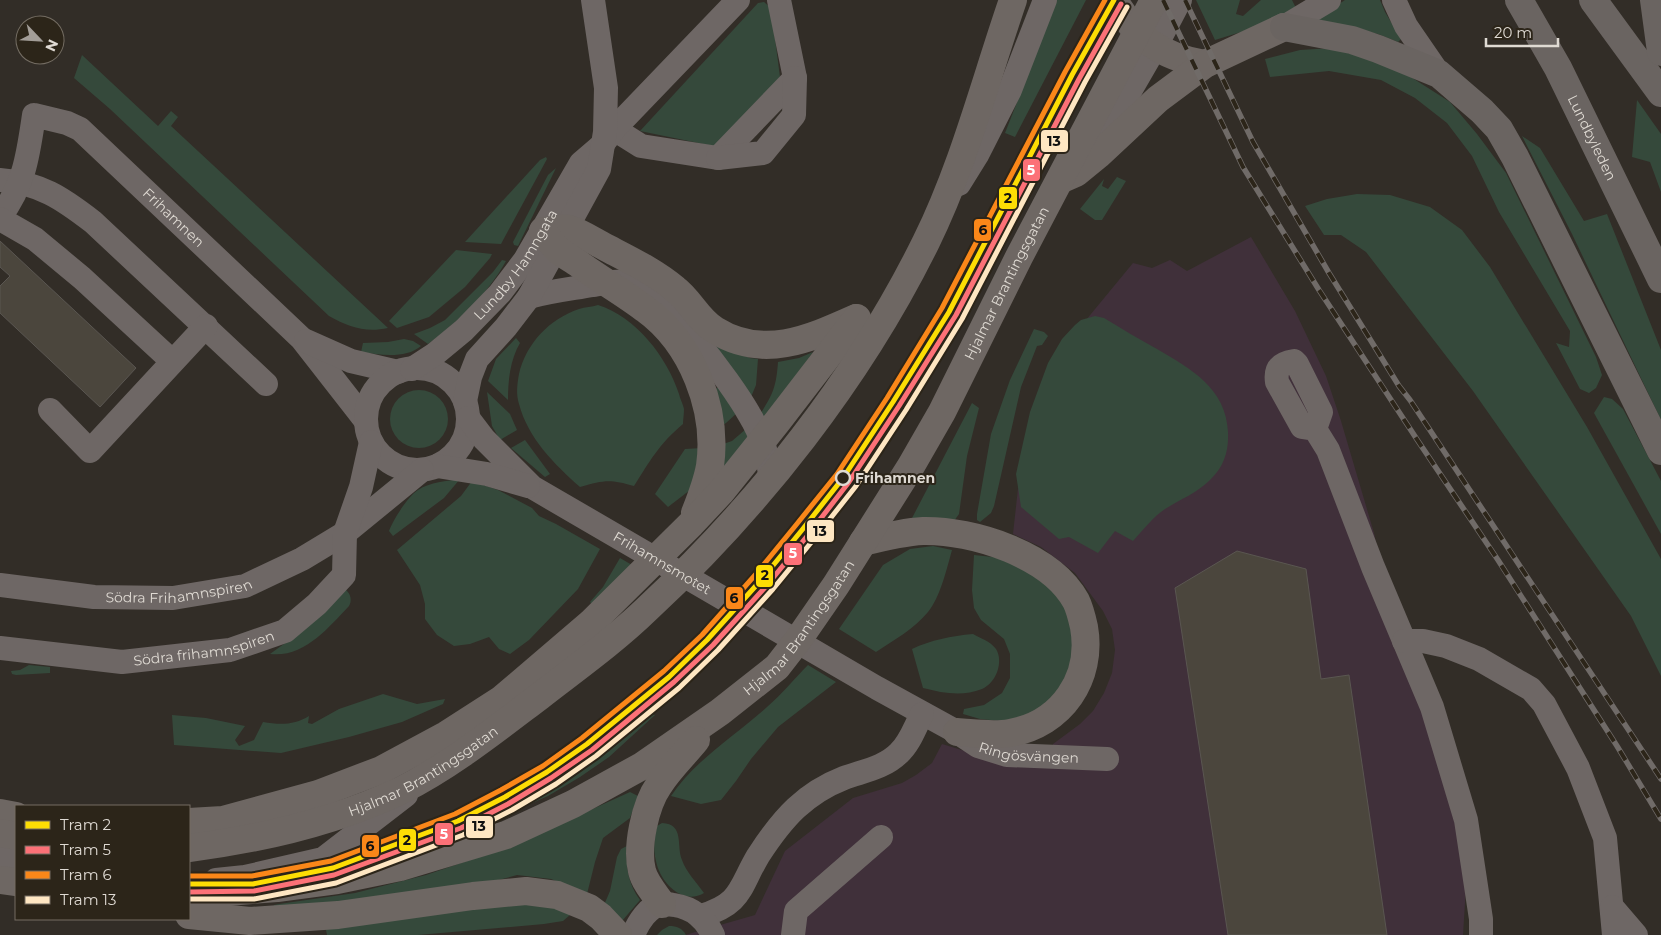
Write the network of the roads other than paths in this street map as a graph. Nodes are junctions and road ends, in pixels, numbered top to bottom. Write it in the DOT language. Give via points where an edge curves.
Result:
graph roads {
  1 [pos="593,0"];
  2 [pos="738,0"];
  3 [pos="779,0"];
  4 [pos="1013,0"];
  5 [pos="1045,0"];
  6 [pos="1114,0"];
  7 [pos="1154,0"];
  8 [pos="1180,0"];
  9 [pos="1329,0"];
  10 [pos="1394,0"];
  11 [pos="1519,0"];
  12 [pos="1593,0"];
  13 [pos="1654,5"];
  14 [pos="1284,27"];
  15 [pos="1146,40"];
  16 [pos="1661,52"];
  17 [pos="1205,64"];
  18 [pos="1439,74"];
  19 [pos="1661,93"];
  20 [pos="608,137"];
  21 [pos="10,181"];
  22 [pos="1059,181"];
  23 [pos="938,217"];
  24 [pos="0,218"];
  25 [pos="556,236"];
  26 [pos="909,275"];
  27 [pos="1661,279"];
  28 [pos="606,283"];
  29 [pos="529,297"];
  30 [pos="857,318"];
  31 [pos="206,326"];
  32 [pos="302,339"];
  33 [pos="172,361"];
  34 [pos="405,371"];
  35 [pos="266,384"];
  36 [pos="50,410"];
  37 [pos="467,410"];
  38 [pos="1315,428"];
  39 [pos="369,431"];
  40 [pos="762,441"];
  41 [pos="1661,451"];
  42 [pos="430,468"];
  43 [pos="770,478"];
  44 [pos="532,487"];
  45 [pos="691,524"];
  46 [pos="345,533"];
  47 [pos="864,542"];
  48 [pos="0,585"];
  49 [pos="1404,641"];
  50 [pos="0,648"];
  51 [pos="720,712"];
  52 [pos="922,714"];
  53 [pos="957,732"];
  54 [pos="1107,759"];
  55 [pos="441,768"];
  56 [pos="0,813"];
  57 [pos="15,816"];
  58 [pos="190,822"];
  59 [pos="0,833"];
  60 [pos="15,836"];
  61 [pos="881,837"];
  62 [pos="190,848"];
  63 [pos="0,857"];
  64 [pos="15,860"];
  65 [pos="0,880"];
  66 [pos="15,882"];
  67 [pos="190,882"];
  68 [pos="190,895"];
  69 [pos="662,904"];
  70 [pos="1612,907"];
  71 [pos="190,915"];
  72 [pos="707,926"];
  73 [pos="618,935"];
  74 [pos="634,935"];
  75 [pos="793,935"];
  76 [pos="1481,935"];
  77 [pos="1614,935"];
  78 [pos="1636,935"];
  1 -- 20 [label="street, Lundby Hamngata" via="606,88"];
  2 -- 20 [label="street"];
  3 -- 20 [label="street" via="795,78 794,115 762,153 718,158 641,146"];
  4 -- 23 [label="main road, Hjalmar Brantingsgatan" via="966,147"];
  5 -- 23 [label="street" via="1010,90 977,155"];
  6 -- 15 [label="main road"];
  7 -- 15 [label="main road, Hjalmar Brantingsgatan"];
  8 -- 15 [label="street"];
  9 -- 14 [label="street"];
  10 -- 18 [label="street" via="1406,26"];
  11 -- 27 [label="highway, Lundbyleden" via="1558,68"];
  12 -- 19 [label="highway"];
  13 -- 16 [label="highway"];
  14 -- 17 [label="main road"];
  14 -- 18 [label="highway" via="1352,40"];
  15 -- 17 [label="main road" via="1178,58"];
  15 -- 22 [label="main road, Hjalmar Brantingsgatan"];
  17 -- 22 [label="main road" via="1158,99 1091,161"];
  18 -- 41 [label="highway" via="1499,129"];
  20 -- 25 [label="street, Lundby Hamngata" via="599,169"];
  21 -- 24 [label="street" via="9,205"];
  21 -- 31 [label="street" via="56,196 74,207"];
  21 -- 32 [label="street, Frihamnen" via="28,152 34,115 80,129"];
  22 -- 47 [label="main road, Hjalmar Brantingsgatan" via="942,412"];
  23 -- 26 [label="main road, Hjalmar Brantingsgatan"];
  24 -- 33 [label="street" via="35,239 82,278"];
  25 -- 28 [label="main road"];
  25 -- 29 [label="street, Lundby Hamngata"];
  25 -- 30 [label="main road" via="661,278 677,290 714,330 741,341 770,346 796,342"];
  25 -- 34 [label="street, Lundby Hamngata" via="525,260 500,293 464,330 435,354"];
  26 -- 30 [label="main road"];
  26 -- 43 [label="main road, Hjalmar Brantingsgatan" via="857,364"];
  28 -- 29 [label="street"];
  28 -- 40 [label="street" via="636,285 680,320 742,402"];
  28 -- 45 [label="main road" via="664,325 681,346 698,377 710,432 710,465"];
  29 -- 37 [label="street, Lundby Hamngata" via="477,359 470,377"];
  30 -- 40 [label="main road"];
  31 -- 33 [label="street"];
  31 -- 35 [label="street"];
  32 -- 34 [label="street, Frihamnen" via="351,361"];
  32 -- 39 [label="street, Frihamnen"];
  33 -- 36 [label="street" via="90,451"];
  34 -- 37 [label="street" via="432,370 444,376 459,390"];
  34 -- 39 [label="street" via="385,380 374,392 368,406"];
  37 -- 42 [label="street" via="466,433 460,447 450,458"];
  37 -- 44 [label="street, Frihamnsmotet" via="484,439"];
  38 -- 49 [label="street" via="1328,450"];
  39 -- 42 [label="street" via="380,454 392,464 407,469"];
  39 -- 46 [label="street, Södra frihamnspiren" via="361,487"];
  40 -- 43 [label="street" via="768,454"];
  40 -- 45 [label="main road"];
  42 -- 44 [label="street, Frihamnsmotet" via="487,474"];
  42 -- 46 [label="street"];
  43 -- 55 [label="main road, Hjalmar Brantingsgatan" via="719,538 645,611 493,732"];
  44 -- 52 [label="street, Frihamnsmotet"];
  45 -- 58 [label="main road" via="583,629 502,699 446,735 381,770 318,794 222,820"];
  46 -- 48 [label="street, Södra Frihamnspiren" via="302,559 245,586 173,598 94,597"];
  46 -- 50 [label="street, Södra frihamnspiren" via="344,575 317,604 285,631 230,650 122,662"];
  47 -- 51 [label="main road, Hjalmar Brantingsgatan" via="777,667"];
  47 -- 53 [label="main road" via="923,531 961,533 1006,548 1042,566 1068,589 1077,602 1086,653 1078,682 1069,698 1054,714 1010,733"];
  49 -- 70 [label="street" via="1446,646 1479,660 1531,689 1544,704 1578,768 1605,838"];
  49 -- 76 [label="street" via="1432,707 1466,820"];
  51 -- 68 [label="main road, Hjalmar Brantingsgatan" via="642,766 573,804 506,835 400,867 337,880"];
  51 -- 69 [label="main road" via="651,799 640,853 642,871"];
  52 -- 53 [label="street, Frihamnsmotet"];
  52 -- 72 [label="street" via="898,755 865,773 820,789 796,808 768,841 742,889 714,912"];
  53 -- 54 [label="street, Ringösvängen" via="978,746 1007,755"];
  55 -- 62 [label="main road, Hjalmar Brantingsgatan" via="400,791 357,809 287,830"];
  55 -- 67 [label="street" via="324,859 245,877"];
  56 -- 57 [label="main road"];
  59 -- 60 [label="main road"];
  61 -- 75 [label="street" via="796,911"];
  63 -- 64 [label="street"];
  65 -- 66 [label="main road"];
  69 -- 72 [label="street" via="690,910"];
  69 -- 74 [label="street" via="640,920"];
  70 -- 77 [label="street"];
  70 -- 78 [label="street"];
  71 -- 73 [label="main road" via="250,921 338,914 526,891 557,895 589,908"];
}
